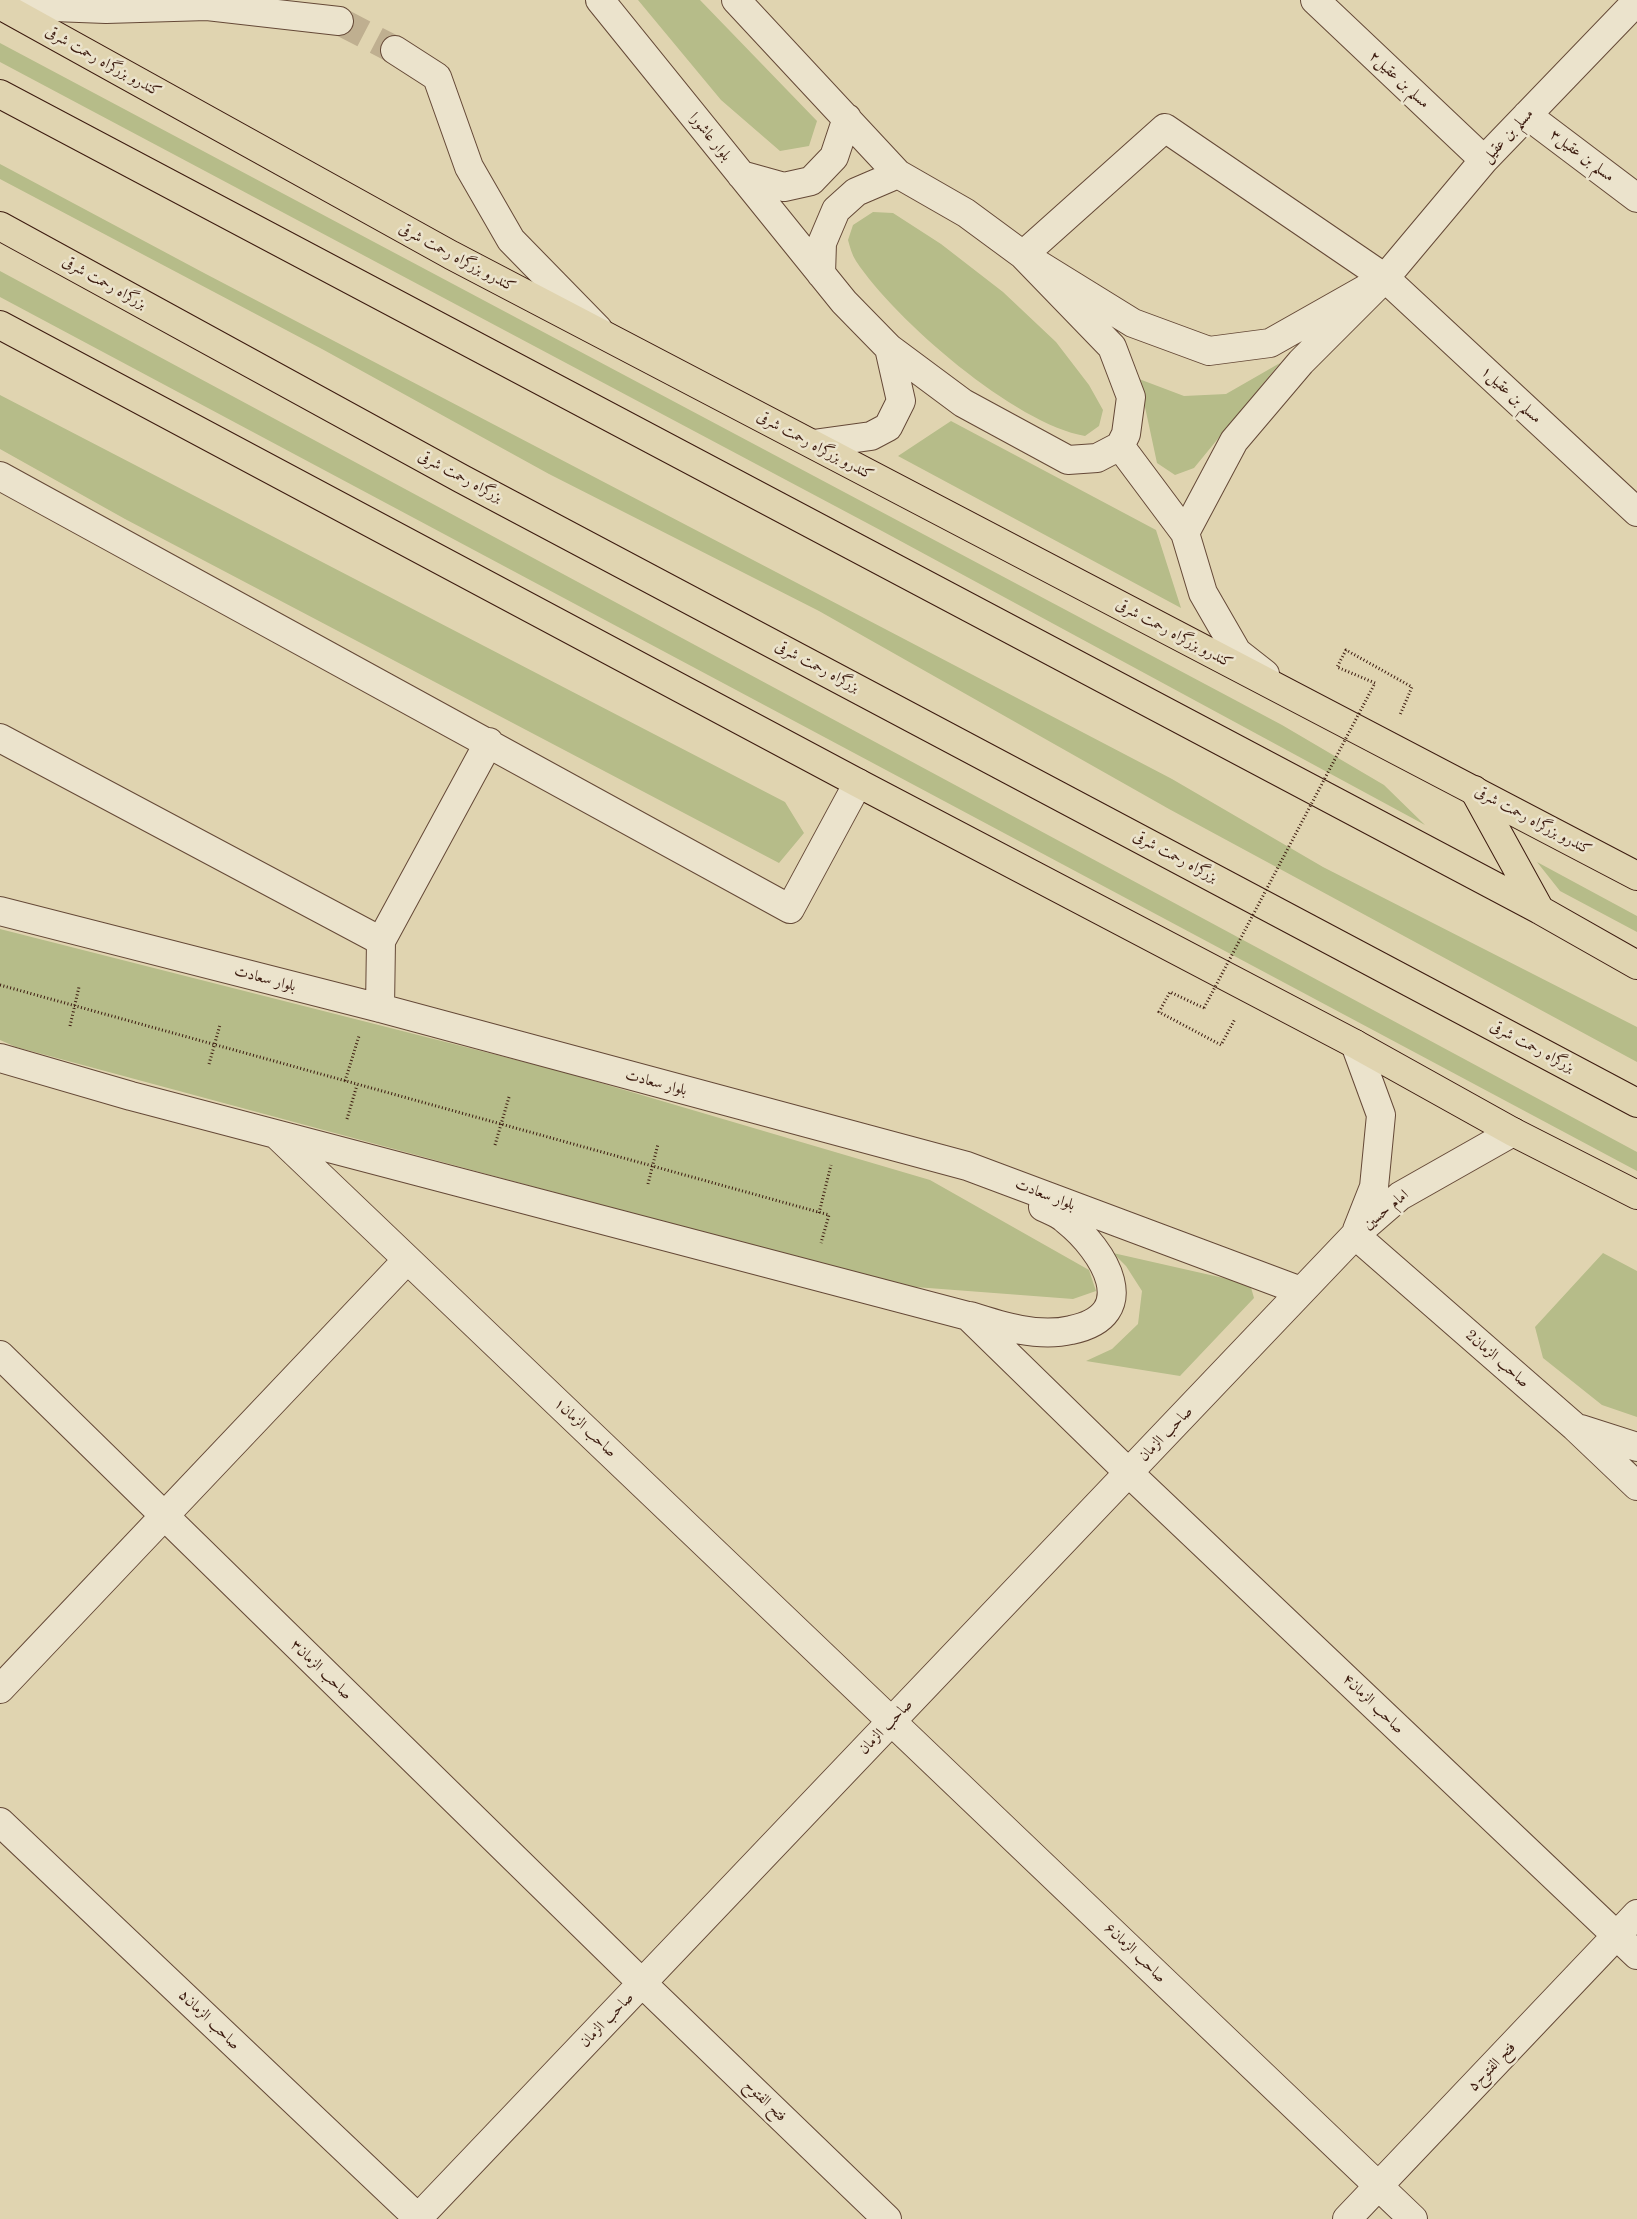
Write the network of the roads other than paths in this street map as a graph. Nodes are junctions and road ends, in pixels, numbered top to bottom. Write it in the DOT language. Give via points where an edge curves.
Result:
graph roads {
  1 [pos="600,0"];
  2 [pos="736,0"];
  3 [pos="1315,0"];
  4 [pos="1637,1"];
  5 [pos="1,5"];
  6 [pos="339,21"];
  7 [pos="395,50"];
  8 [pos="0,94"];
  9 [pos="1528,115"];
  10 [pos="847,118"];
  11 [pos="1484,160"];
  12 [pos="898,174"];
  13 [pos="741,175"];
  14 [pos="1637,198"];
  15 [pos="0,226"];
  16 [pos="1022,255"];
  17 [pos="821,274"];
  18 [pos="1385,278"];
  19 [pos="0,325"];
  20 [pos="606,337"];
  21 [pos="888,348"];
  22 [pos="812,444"];
  23 [pos="1120,446"];
  24 [pos="0,476"];
  25 [pos="1637,512"];
  26 [pos="1184,533"];
  27 [pos="1294,697"];
  28 [pos="0,738"];
  29 [pos="489,742"];
  30 [pos="858,784"];
  31 [pos="1474,790"];
  32 [pos="1637,876"];
  33 [pos="1540,910"];
  34 [pos="0,911"];
  35 [pos="381,941"];
  36 [pos="1637,966"];
  37 [pos="374,1007"];
  38 [pos="1355,1044"];
  39 [pos="0,1058"];
  40 [pos="1637,1103"];
  41 [pos="1513,1132"];
  42 [pos="278,1135"];
  43 [pos="967,1166"];
  44 [pos="1637,1195"];
  45 [pos="1356,1235"];
  46 [pos="407,1260"];
  47 [pos="1301,1291"];
  48 [pos="968,1316"];
  49 [pos="0,1356"];
  50 [pos="1575,1427"];
  51 [pos="1637,1447"];
  52 [pos="1129,1473"];
  53 [pos="1637,1486"];
  54 [pos="164,1516"];
  55 [pos="0,1689"];
  56 [pos="892,1720"];
  57 [pos="0,1822"];
  58 [pos="1637,1914"];
  59 [pos="1616,1936"];
  60 [pos="1637,1955"];
  61 [pos="642,1983"];
  62 [pos="1378,2186"];
  63 [pos="418,2219"];
  64 [pos="887,2219"];
  65 [pos="1347,2219"];
  66 [pos="1413,2219"];
  1 -- 13 [label="street, بلوار عاشورا"];
  2 -- 10 [label="street"];
  3 -- 11 [label="street, مسلم بن عقیل۲"];
  4 -- 9 [label="street, مسلم بن عقیل"];
  5 -- 6 [label="street" via="106,9 206,6"];
  5 -- 20 [label="main road, کندرو بزرگراه رحمت شرقی" via="451,255"];
  7 -- 20 [label="street" via="437,77 470,167 511,240"];
  8 -- 33 [label="main road"];
  9 -- 11 [label="street, مسلم بن عقیل"];
  9 -- 14 [label="street, مسلم بن عقیل۳"];
  10 -- 12 [label="street"];
  10 -- 13 [label="street" via="834,158 811,181 784,188"];
  11 -- 18 [label="street, مسلم بن عقیل"];
  12 -- 16 [label="street" via="966,213"];
  12 -- 17 [label="street" via="856,192 836,210 822,243"];
  13 -- 17 [label="street, بلوار عاشورا"];
  15 -- 40 [label="main road, بزرگراه رحمت شرقی" via="471,483"];
  16 -- 18 [label="street" via="1133,323 1209,351 1270,343"];
  16 -- 18 [label="street, مسلم بن عقیل۱" via="1166,128"];
  16 -- 23 [label="street" via="1112,347 1131,397 1126,434"];
  17 -- 21 [label="street, بلوار عاشورا"];
  18 -- 25 [label="street, مسلم بن عقیل۱"];
  18 -- 26 [label="street, مسلم بن عقیل" via="1301,362 1234,441"];
  19 -- 30 [label="main road"];
  20 -- 22 [label="main road, کندرو بزرگراه رحمت شرقی"];
  21 -- 22 [label="street" via="900,401 888,427 871,436"];
  21 -- 23 [label="street, بلوار عاشورا" via="963,403 1068,460 1097,458"];
  22 -- 27 [label="main road, کندرو بزرگراه رحمت شرقی"];
  23 -- 26 [label="street"];
  24 -- 29 [label="street"];
  26 -- 27 [label="street" via="1204,593 1237,652"];
  27 -- 31 [label="main road, کندرو بزرگراه رحمت شرقی"];
  28 -- 35 [label="street"];
  29 -- 30 [label="street" via="790,909"];
  29 -- 35 [label="street"];
  30 -- 38 [label="main road"];
  31 -- 32 [label="main road, کندرو بزرگراه رحمت شرقی"];
  31 -- 33 [label="main road"];
  33 -- 36 [label="main road"];
  34 -- 37 [label="street, بلوار سعادت"];
  35 -- 37 [label="street"];
  37 -- 43 [label="street, بلوار سعادت"];
  38 -- 41 [label="main road"];
  38 -- 45 [label="street, امام حسین" via="1381,1115 1374,1187"];
  39 -- 42 [label="street"];
  41 -- 44 [label="main road"];
  41 -- 45 [label="street, امام حسین" via="1400,1196"];
  42 -- 46 [label="street, صاحب الزمان۱"];
  42 -- 48 [label="street"];
  43 -- 47 [label="street, بلوار سعادت"];
  43 -- 48 [label="street" via="1066,1219 1102,1259 1109,1272 1113,1292 1107,1310 1092,1323 1070,1331 1032,1332"];
  45 -- 47 [label="street, صاحب الزمان"];
  45 -- 50 [label="street, 2صاحب الزمان"];
  46 -- 54 [label="street"];
  46 -- 56 [label="street, صاحب الزمان۱"];
  47 -- 52 [label="street, صاحب الزمان"];
  48 -- 52 [label="street"];
  49 -- 54 [label="street, صاحب الزمان۳"];
  50 -- 51 [label="street"];
  50 -- 53 [label="street, 2صاحب الزمان"];
  52 -- 56 [label="street, صاحب الزمان"];
  52 -- 59 [label="street, صاحب الزمان۴"];
  54 -- 55 [label="street"];
  54 -- 61 [label="street, صاحب الزمان۳"];
  56 -- 61 [label="street, صاحب الزمان"];
  56 -- 62 [label="street, صاحب الزمان۶"];
  57 -- 63 [label="street, صاحب الزمان۵"];
  58 -- 59 [label="street, فتح الفتوح۵"];
  59 -- 60 [label="street, صاحب الزمان۴"];
  59 -- 62 [label="street, فتح الفتوح۵"];
  61 -- 63 [label="street, صاحب الزمان"];
  61 -- 64 [label="street, فتح الفتوح"];
  62 -- 65 [label="street, فتح الفتوح۵"];
  62 -- 66 [label="street, صاحب الزمان۶"];
}
